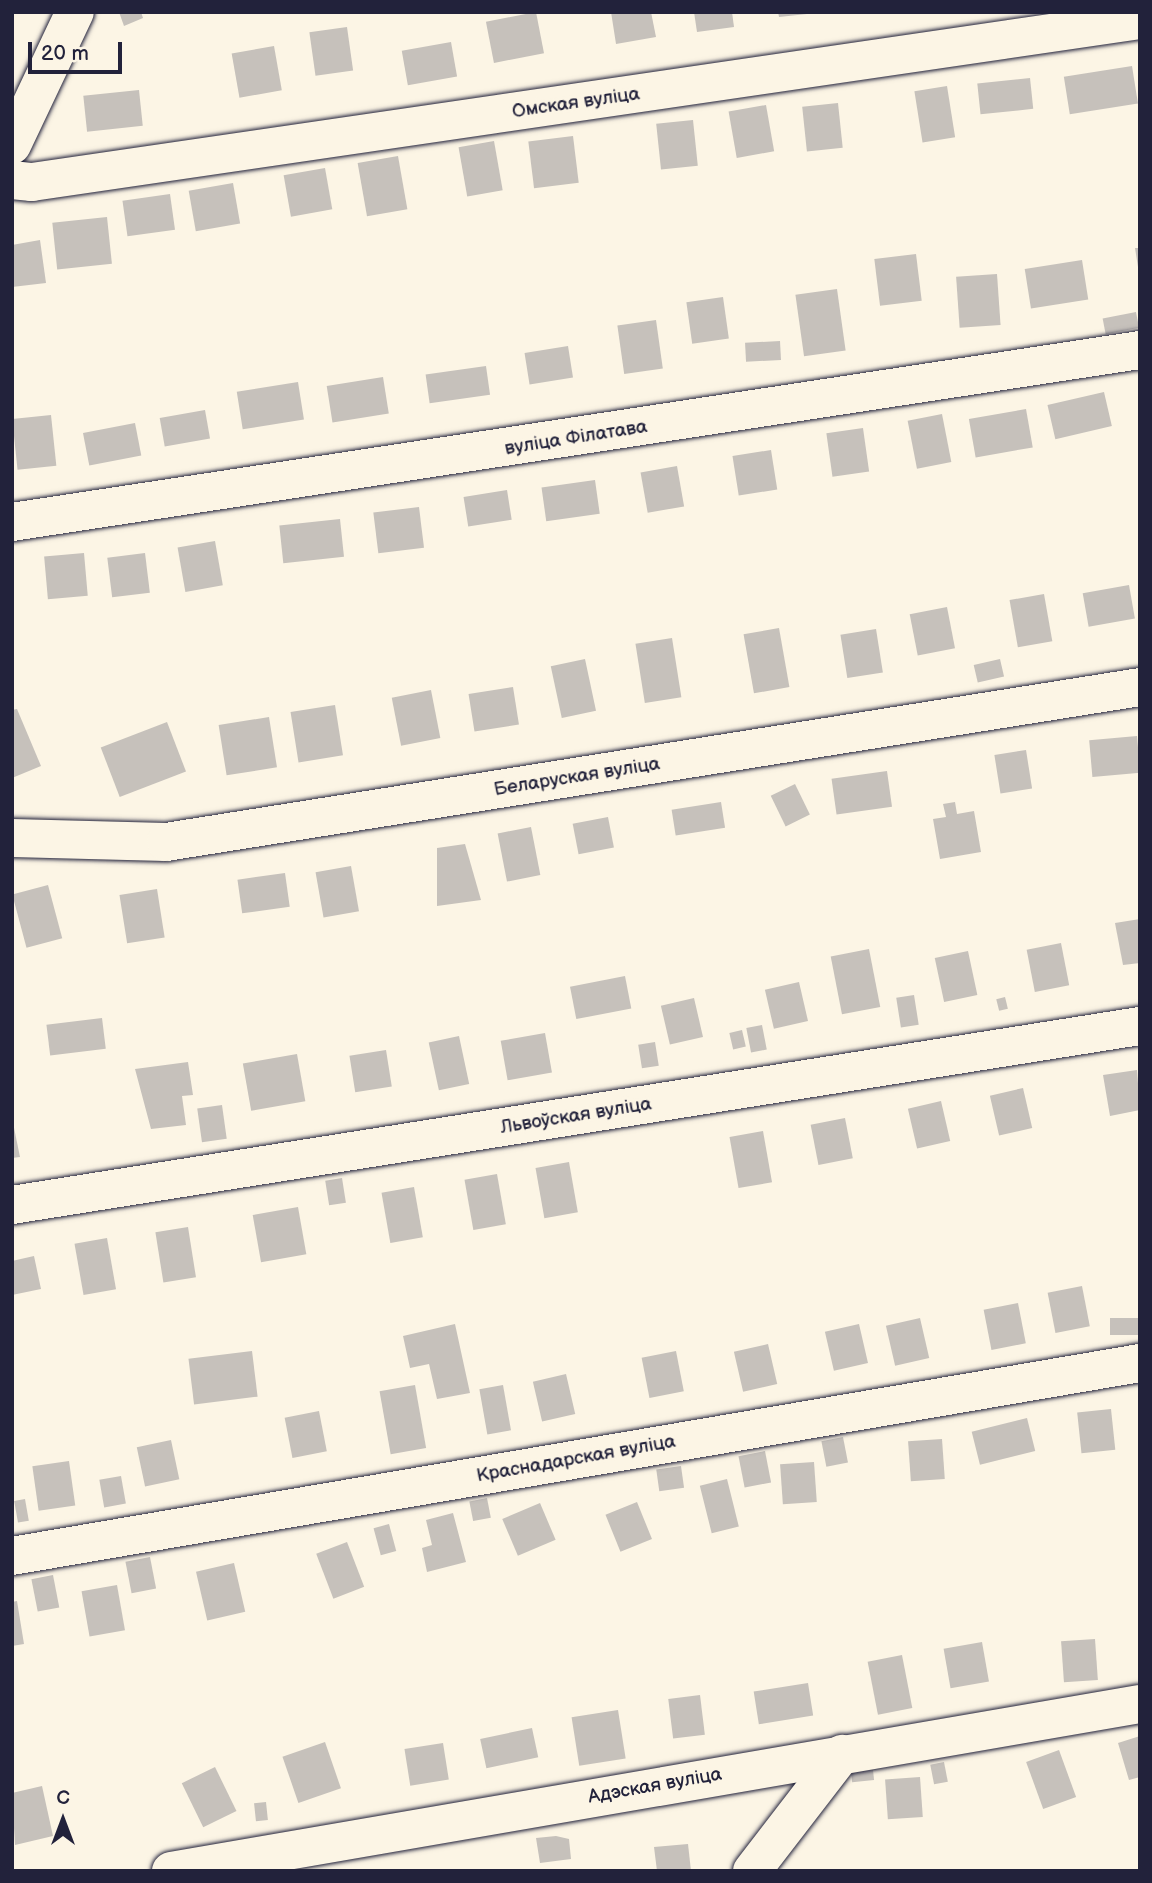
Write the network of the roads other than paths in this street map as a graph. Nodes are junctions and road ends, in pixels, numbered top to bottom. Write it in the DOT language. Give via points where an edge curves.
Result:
graph roads {
  1 [pos="75,12"];
  2 [pos="1140,20"];
  3 [pos="12,145"];
  4 [pos="12,180"];
  5 [pos="1140,350"];
  6 [pos="12,522"];
  7 [pos="1140,687"];
  8 [pos="12,838"];
  9 [pos="1140,1026"];
  10 [pos="12,1205"];
  11 [pos="1140,1363"];
  12 [pos="12,1556"];
  13 [pos="1140,1704"];
  14 [pos="842,1754"];
  15 [pos="171,1871"];
  16 [pos="752,1871"];
  1 -- 3 [label="street"];
  2 -- 4 [label="street, Омская вуліца" via="46,180"];
  5 -- 6 [label="street, вуліца Філатава"];
  7 -- 8 [label="street, Беларуская вуліца" via="166,842"];
  9 -- 10 [label="street, Львоўская вуліца"];
  11 -- 12 [label="street, Краснадарская вуліца"];
  13 -- 14 [label="street, Адэская вуліца"];
  14 -- 15 [label="street, Адэская вуліца"];
  14 -- 16 [label="street"];
}
